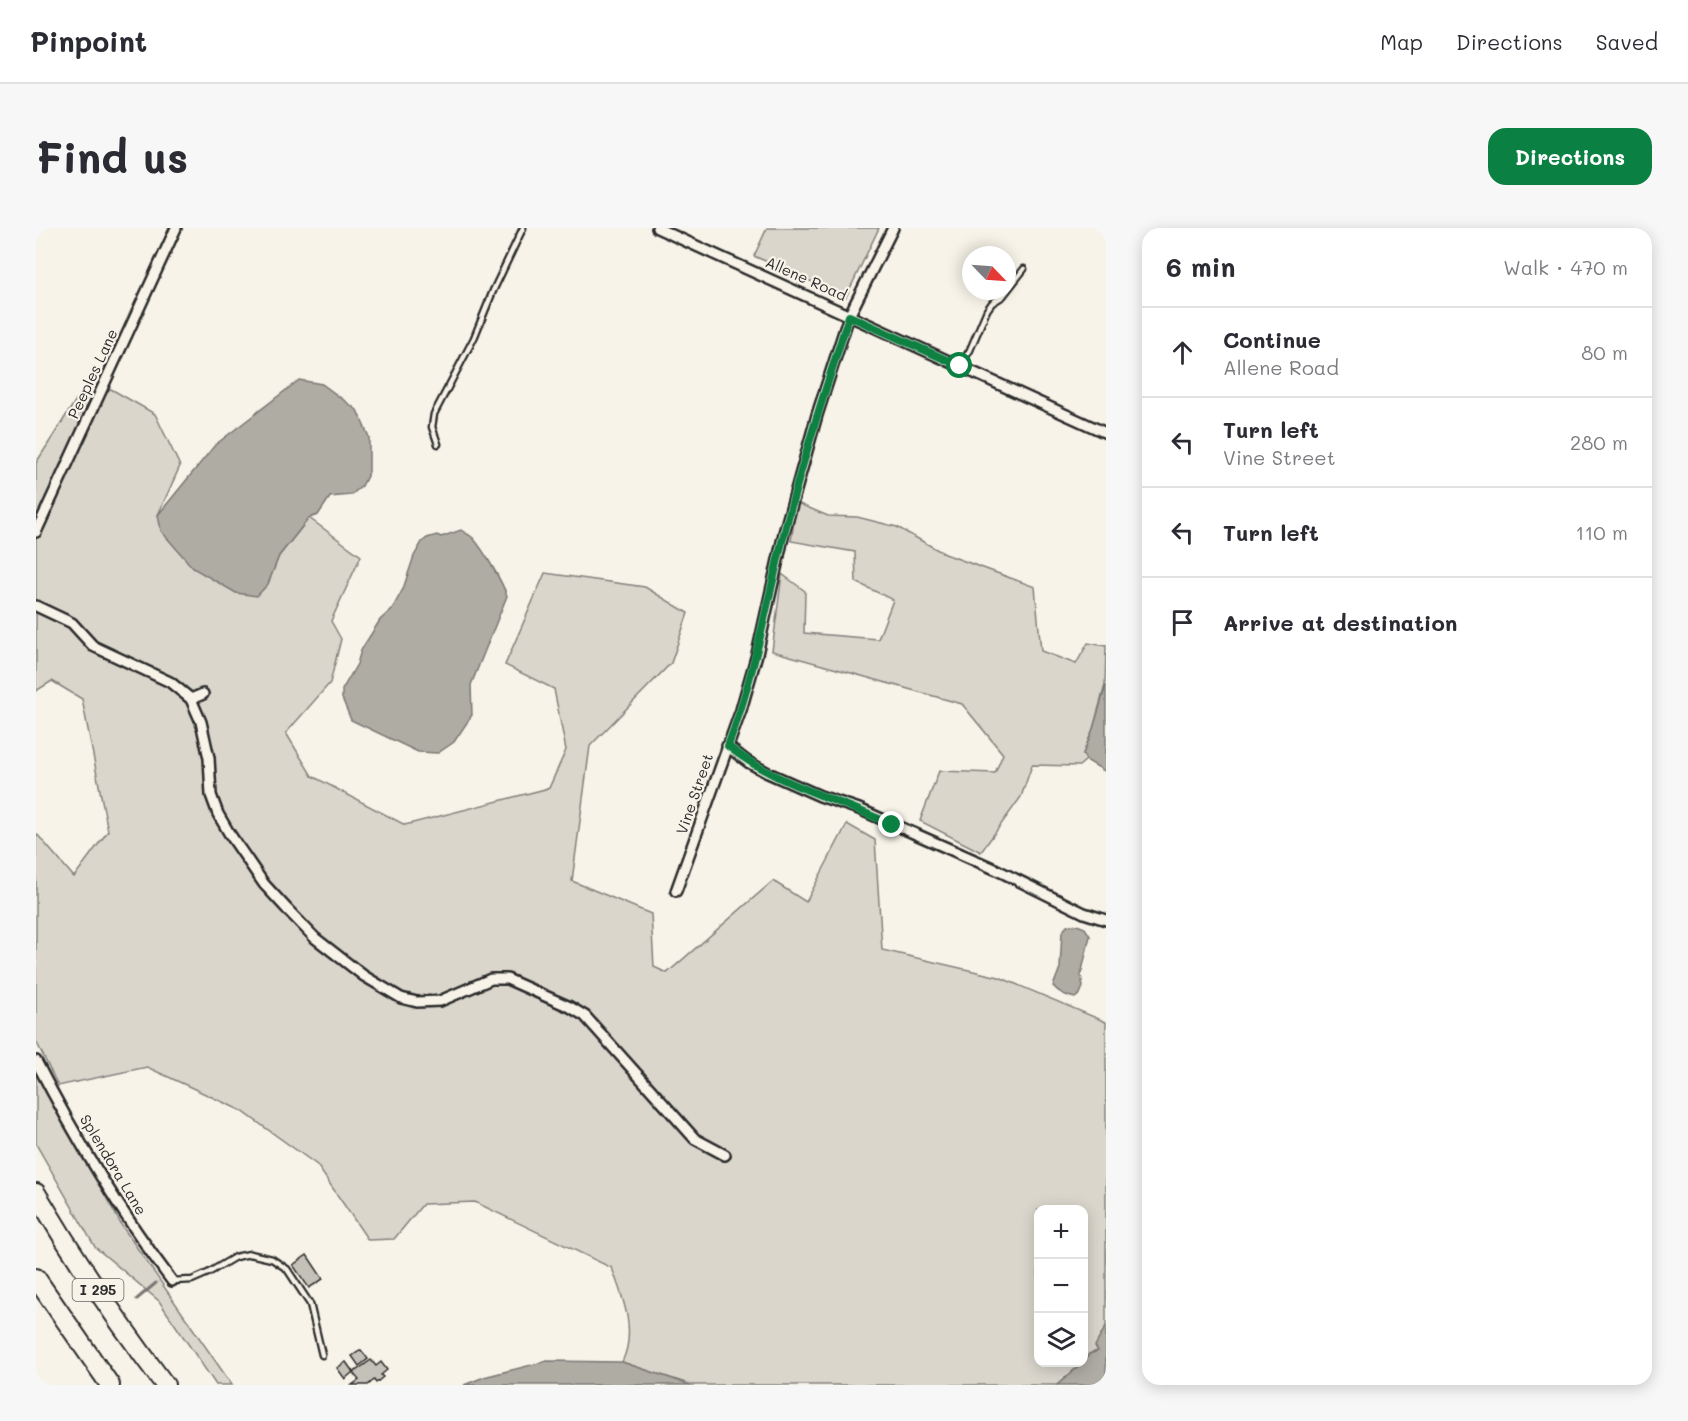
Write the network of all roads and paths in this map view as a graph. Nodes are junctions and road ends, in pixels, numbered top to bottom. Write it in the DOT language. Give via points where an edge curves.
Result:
graph roads {
  1 [pos="176,228"];
  2 [pos="523,228"];
  3 [pos="657,228"];
  4 [pos="893,228"];
  5 [pos="1024,268"];
  6 [pos="849,316"];
  7 [pos="960,366"];
  8 [pos="1106,433"];
  9 [pos="438,444"];
  10 [pos="36,532"];
  11 [pos="36,606"];
  12 [pos="203,694"];
  13 [pos="190,699"];
  14 [pos="728,746"];
  15 [pos="676,891"];
  16 [pos="1106,920"];
  17 [pos="36,1061"];
  18 [pos="725,1155"];
  19 [pos="36,1193"];
  20 [pos="36,1278"];
  21 [pos="172,1281"];
  22 [pos="322,1355"];
  23 [pos="110,1385"];
  24 [pos="165,1385"];
  1 -- 10 [label="street, Peeples Lane"];
  2 -- 9 [label="lane" via="435,414 432,427"];
  3 -- 6 [label="street, Allene Road"];
  4 -- 6 [label="street, Vine Street"];
  5 -- 7 [label="lane" via="987,310"];
  6 -- 7 [label="street, Allene Road"];
  6 -- 14 [label="street, Vine Street" via="784,533 757,654"];
  7 -- 8 [label="street, Allene Road"];
  11 -- 13 [label="street" via="72,623 93,646 170,682"];
  12 -- 13 [label="street"];
  13 -- 18 [label="street" via="210,758 211,795 218,814 264,884 315,938 364,976 401,998 440,1001 491,979 507,979 570,1007 585,1016 695,1139"];
  14 -- 15 [label="street, Vine Street"];
  14 -- 16 [label="street" via="768,773 859,809"];
  17 -- 21 [label="street, Splendora Lane" via="135,1232"];
  19 -- 24 [label="highway, I 295"];
  20 -- 23 [label="highway, I 295"];
  21 -- 22 [label="lane" via="192,1280 235,1257 250,1254 272,1259 287,1269 310,1304"];
}
